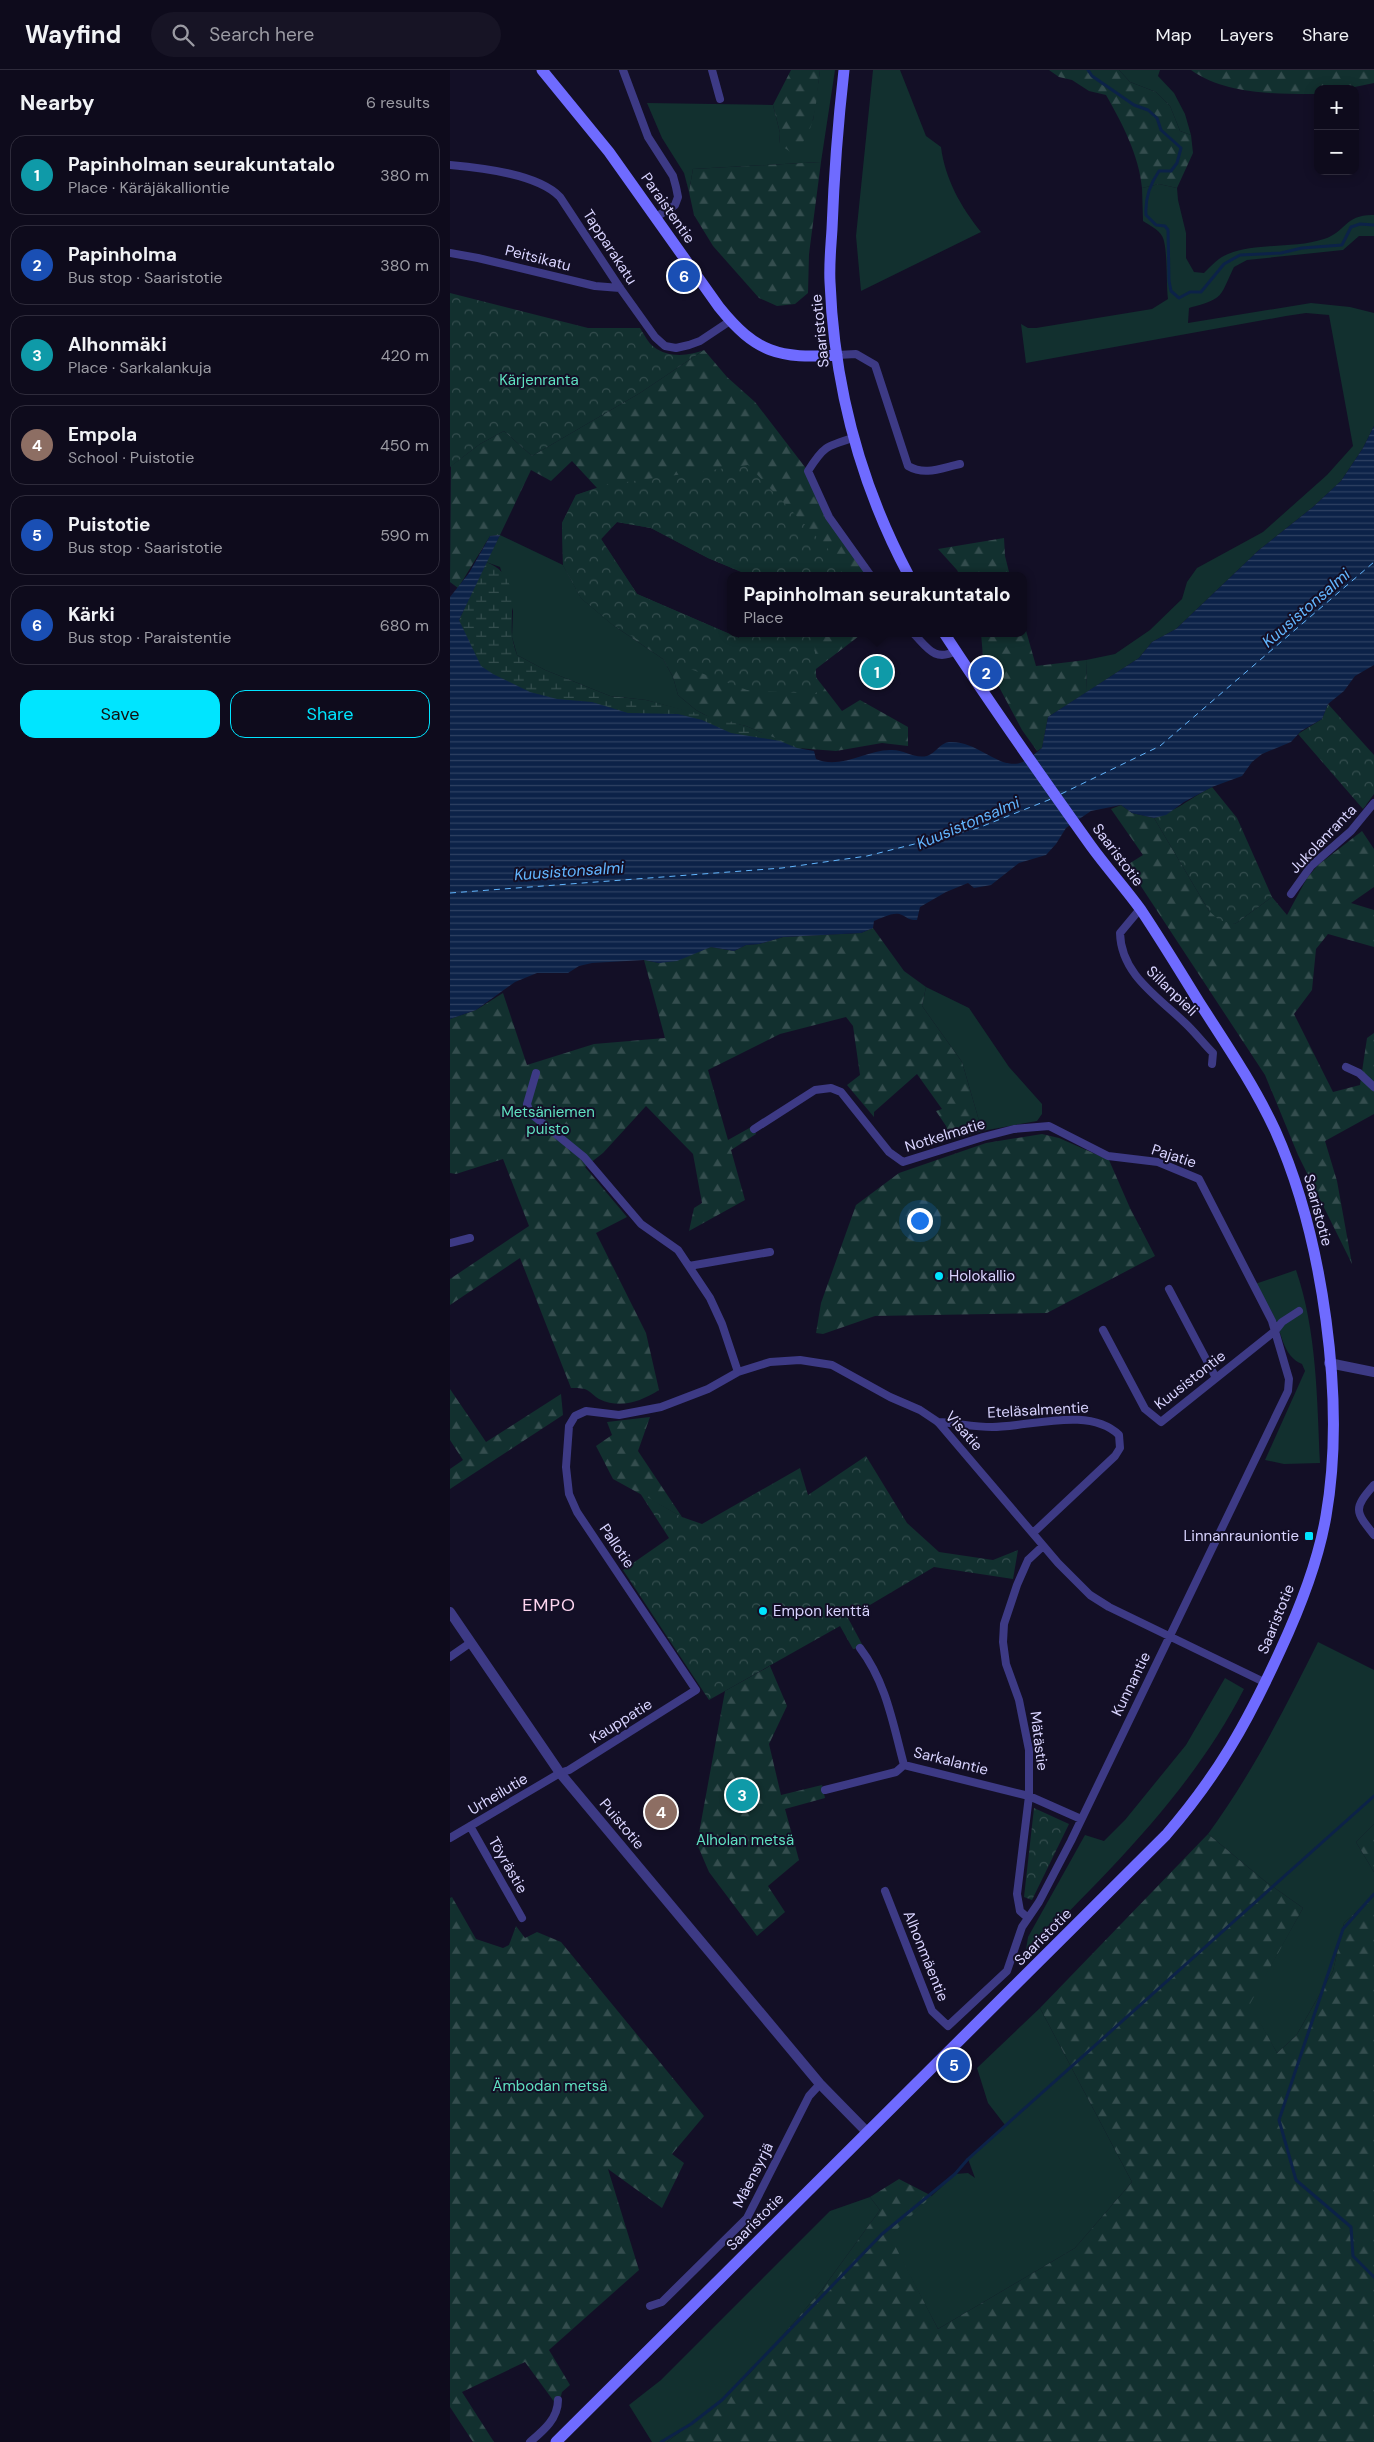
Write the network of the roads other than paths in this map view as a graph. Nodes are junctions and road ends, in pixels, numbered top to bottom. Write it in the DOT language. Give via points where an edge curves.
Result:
graph roads {
  1 [pos="542,70"];
  2 [pos="623,70"];
  3 [pos="712,70"];
  4 [pos="844,70"];
  5 [pos="720,99"];
  6 [pos="450,164"];
  7 [pos="656,217"];
  8 [pos="450,253"];
  9 [pos="620,288"];
  10 [pos="730,320"];
  11 [pos="837,355"];
  12 [pos="853,438"];
  13 [pos="960,464"];
  14 [pos="868,572"];
  15 [pos="907,572"];
  16 [pos="917,637"];
  17 [pos="947,637"];
  18 [pos="956,652"];
  19 [pos="1374,803"];
  20 [pos="1291,894"];
  21 [pos="1140,909"];
  22 [pos="1212,1064"];
  23 [pos="1346,1067"];
  24 [pos="536,1073"];
  25 [pos="1374,1087"];
  26 [pos="1038,1126"];
  27 [pos="754,1129"];
  28 [pos="470,1238"];
  29 [pos="450,1243"];
  30 [pos="770,1252"];
  31 [pos="689,1266"];
  32 [pos="1169,1289"];
  33 [pos="1299,1310"];
  34 [pos="1103,1330"];
  35 [pos="1275,1331"];
  36 [pos="1329,1363"];
  37 [pos="738,1372"];
  38 [pos="1374,1372"];
  39 [pos="1216,1378"];
  40 [pos="586,1411"];
  41 [pos="938,1422"];
  42 [pos="1374,1485"];
  43 [pos="1033,1533"];
  44 [pos="1374,1536"];
  45 [pos="1044,1546"];
  46 [pos="450,1612"];
  47 [pos="1169,1638"];
  48 [pos="470,1643"];
  49 [pos="860,1648"];
  50 [pos="450,1657"];
  51 [pos="1266,1683"];
  52 [pos="696,1690"];
  53 [pos="904,1765"];
  54 [pos="560,1773"];
  55 [pos="825,1790"];
  56 [pos="1029,1796"];
  57 [pos="1081,1819"];
  58 [pos="470,1826"];
  59 [pos="450,1838"];
  60 [pos="885,1891"];
  61 [pos="522,1918"];
  62 [pos="1028,1918"];
  63 [pos="948,2026"];
  64 [pos="820,2084"];
  65 [pos="867,2132"];
  66 [pos="650,2306"];
  67 [pos="558,2400"];
  68 [pos="530,2442"];
  69 [pos="556,2442"];
  1 -- 7 [label="main road, Paraistentie" via="609,152"];
  2 -- 7 [label="street" via="648,137 673,176 676,187 678,197 675,205"];
  3 -- 5 [label="street"];
  4 -- 11 [label="main road, Saaristotie" via="834,163 830,281"];
  6 -- 9 [label="street, Tapparakatu" via="518,177 553,190"];
  7 -- 10 [label="main road, Paraistentie"];
  8 -- 9 [label="street, Peitsikatu" via="595,286"];
  9 -- 10 [label="street, Tapparakatu" via="665,346 676,348 700,341"];
  10 -- 11 [label="main road, Paraistentie" via="739,330 771,351 793,356"];
  11 -- 12 [label="main road, Saaristotie"];
  11 -- 13 [label="street" via="856,354 875,365 908,466 928,472"];
  12 -- 14 [label="street" via="829,445 808,471 829,517"];
  12 -- 15 [label="main road, Saaristotie" via="874,498"];
  16 -- 18 [label="street" via="938,656"];
  17 -- 18 [label="main road, Saaristotie"];
  18 -- 21 [label="main road, Saaristotie" via="1093,849"];
  19 -- 20 [label="street, Jukolanranta" via="1351,831 1311,866"];
  21 -- 22 [label="street, Sillanpieli" via="1120,933 1129,966 1139,981 1213,1053"];
  21 -- 36 [label="main road, Saaristotie" via="1232,1051 1274,1129 1303,1204 1317,1263"];
  23 -- 25 [label="street" via="1359,1073"];
  24 -- 31 [label="street" via="527,1104 530,1112 584,1157 640,1224 678,1250"];
  26 -- 27 [label="street, Notkelmatie" via="983,1137 903,1162 890,1152 841,1092 824,1088"];
  26 -- 35 [label="street, Pajatie" via="1049,1126 1108,1156 1158,1162 1199,1179"];
  28 -- 29 [label="street"];
  30 -- 31 [label="street"];
  31 -- 37 [label="street" via="710,1298"];
  32 -- 39 [label="street"];
  33 -- 35 [label="street, Kuusistontie"];
  34 -- 39 [label="street, Kuusistontie" via="1145,1408 1161,1422"];
  35 -- 39 [label="street, Kuusistontie"];
  35 -- 47 [label="street, Kunnantie" via="1289,1379 1288,1391"];
  36 -- 38 [label="street"];
  36 -- 51 [label="main road, Saaristotie" via="1331,1457 1326,1515 1314,1565"];
  37 -- 40 [label="street, Visatie" via="724,1382 661,1407 619,1415"];
  37 -- 41 [label="street, Visatie" via="785,1360 832,1364"];
  40 -- 52 [label="street, Pallotie" via="572,1421 566,1446 570,1494 576,1512"];
  41 -- 43 [label="street, Visatie"];
  41 -- 43 [label="street, Eteläsalmentie" via="991,1427 1028,1422 1097,1421 1120,1435 1120,1448 1114,1456"];
  42 -- 44 [label="street" via="1359,1502 1358,1508 1359,1516"];
  43 -- 45 [label="street, Visatie"];
  45 -- 47 [label="street, Visatie" via="1090,1595"];
  45 -- 56 [label="street, Mätästie" via="1028,1560 1004,1624 1006,1664 1025,1725 1029,1750"];
  46 -- 48 [label="street, Puistotie"];
  47 -- 51 [label="street, Visatie"];
  47 -- 57 [label="street, Kunnantie"];
  48 -- 50 [label="street"];
  48 -- 54 [label="street, Puistotie"];
  49 -- 53 [label="street, Sarkalantie" via="873,1665 884,1692"];
  51 -- 65 [label="main road, Saaristotie" via="1227,1756 1166,1835"];
  52 -- 54 [label="street, Kauppatie" via="575,1767"];
  53 -- 55 [label="street" via="896,1772"];
  53 -- 56 [label="street, Sarkalantie"];
  54 -- 58 [label="street, Urheilutie"];
  54 -- 64 [label="street, Puistotie"];
  56 -- 57 [label="street, Sarkalantie"];
  56 -- 62 [label="street, Mätästie" via="1017,1894 1020,1911"];
  57 -- 62 [label="street, Kunnantie" via="1040,1902"];
  58 -- 59 [label="street, Urheilutie"];
  58 -- 61 [label="street, Töyrästie"];
  60 -- 63 [label="street, Alhonmäentie" via="932,2011"];
  62 -- 63 [label="street, Kunnantie" via="1007,1971"];
  64 -- 65 [label="street, Puistotie"];
  64 -- 66 [label="street, Mäensyrjä" via="809,2096 747,2218 662,2302"];
  65 -- 69 [label="main road, Saaristotie"];
  67 -- 68 [label="street" via="553,2419"];
}
